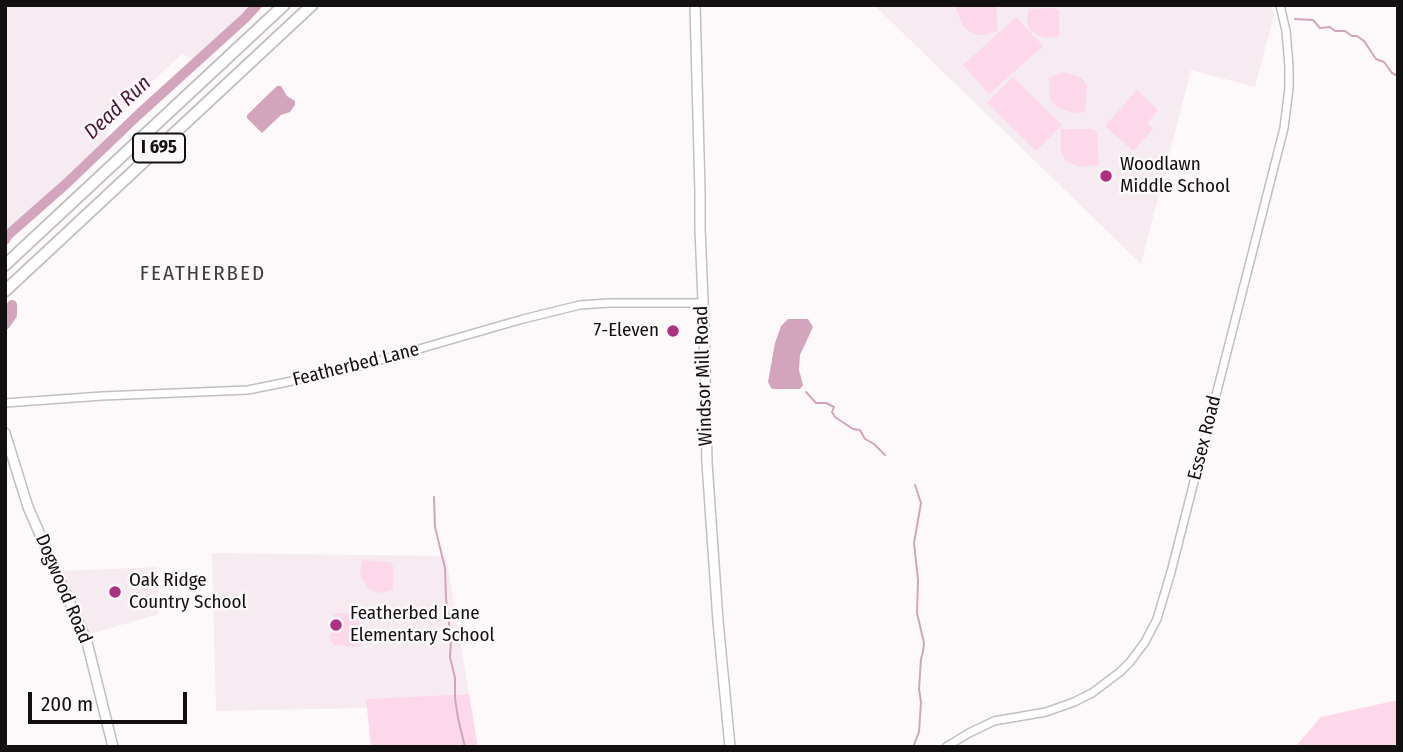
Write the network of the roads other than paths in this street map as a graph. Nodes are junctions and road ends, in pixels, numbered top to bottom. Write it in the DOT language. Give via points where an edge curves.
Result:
graph roads {
  1 [pos="284,5"];
  2 [pos="312,5"];
  3 [pos="695,5"];
  4 [pos="1280,5"];
  5 [pos="5,265"];
  6 [pos="5,291"];
  7 [pos="702,303"];
  8 [pos="5,403"];
  9 [pos="5,433"];
  10 [pos="113,747"];
  11 [pos="730,747"];
  12 [pos="946,747"];
  1 -- 5 [label="highway, I 695"];
  2 -- 6 [label="highway, I 695"];
  3 -- 7 [label="main road, Windsor Mill Road"];
  4 -- 12 [label="street, Essex Road" via="1290,88 1284,128 1157,619 1129,662 1092,693 1054,709 994,721"];
  7 -- 8 [label="street, Featherbed Lane" via="580,305 346,370 248,390"];
  7 -- 11 [label="main road, Windsor Mill Road" via="708,472"];
  9 -- 10 [label="main road, Dogwood Road" via="28,507 86,642"];
}
